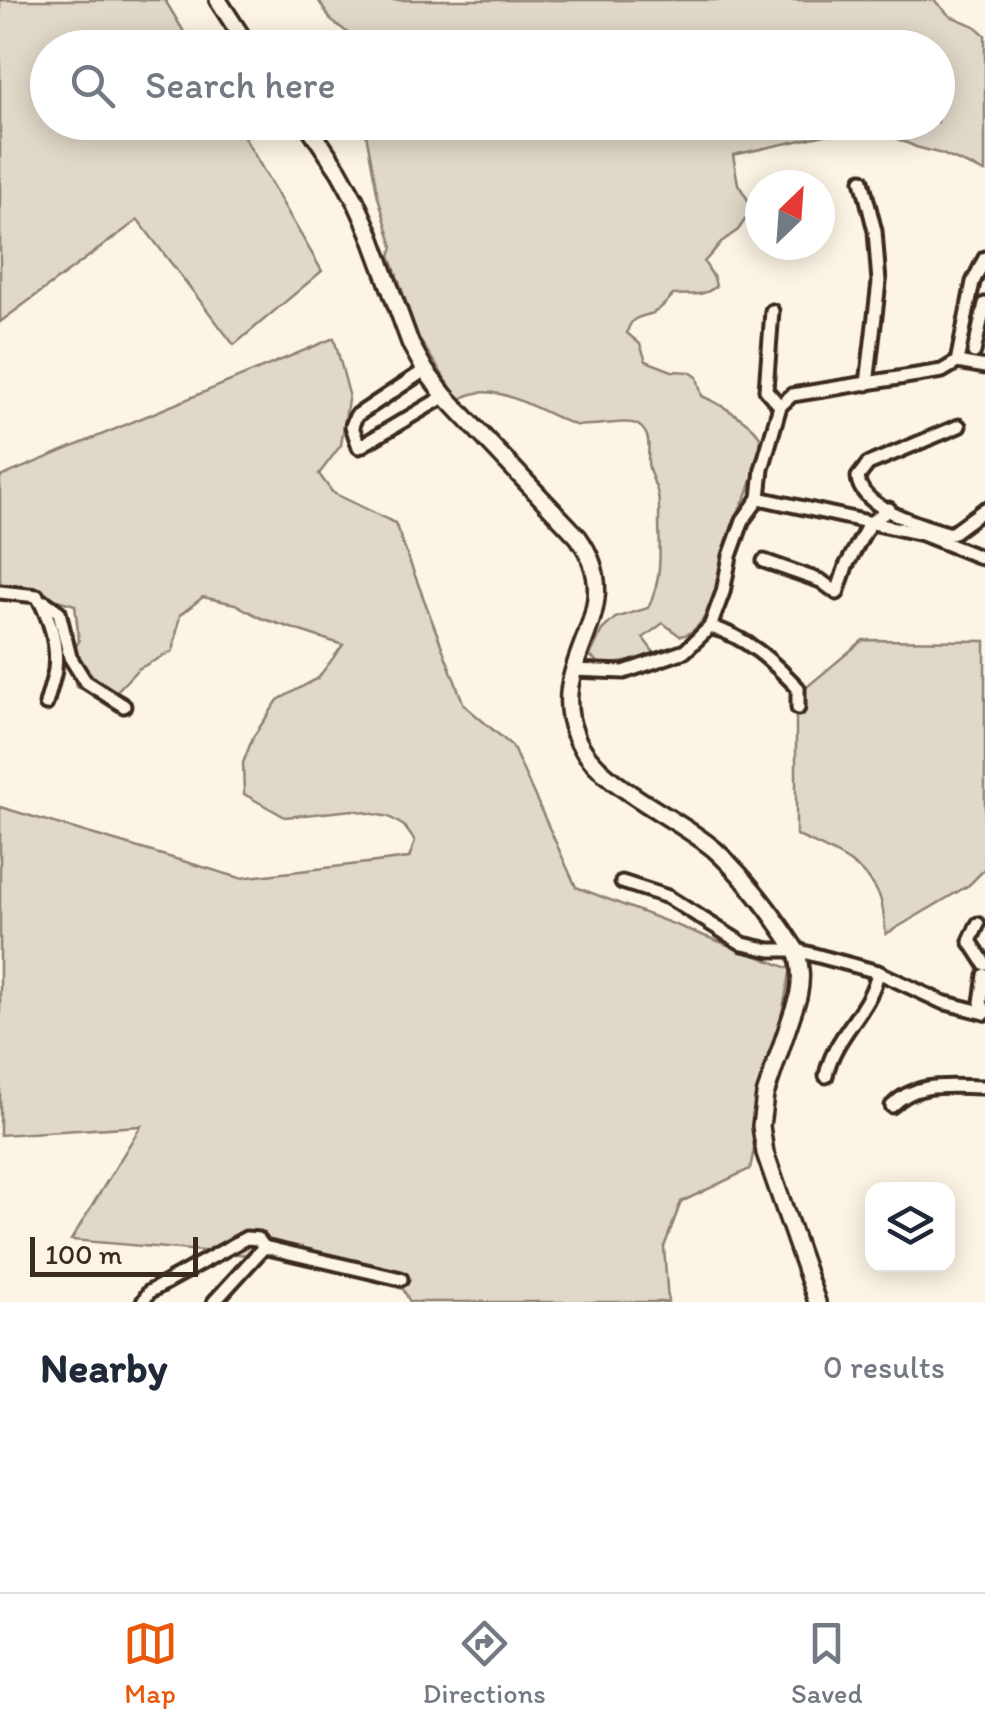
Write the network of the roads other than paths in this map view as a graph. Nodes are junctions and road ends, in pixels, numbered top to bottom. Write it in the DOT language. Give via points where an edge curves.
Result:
graph roads {
  1 [pos="218,0"];
  2 [pos="237,30"];
  3 [pos="318,140"];
  4 [pos="862,180"];
  5 [pos="985,258"];
  6 [pos="985,304"];
  7 [pos="772,311"];
  8 [pos="974,352"];
  9 [pos="957,362"];
  10 [pos="985,367"];
  11 [pos="425,370"];
  12 [pos="867,384"];
  13 [pos="445,396"];
  14 [pos="780,406"];
  15 [pos="958,426"];
  16 [pos="759,498"];
  17 [pos="889,509"];
  18 [pos="985,509"];
  19 [pos="869,524"];
  20 [pos="985,559"];
  21 [pos="764,561"];
  22 [pos="0,592"];
  23 [pos="37,596"];
  24 [pos="710,627"];
  25 [pos="573,670"];
  26 [pos="46,704"];
  27 [pos="124,706"];
  28 [pos="798,708"];
  29 [pos="622,882"];
  30 [pos="978,924"];
  31 [pos="796,950"];
  32 [pos="985,964"];
  33 [pos="878,972"];
  34 [pos="985,974"];
  35 [pos="985,1013"];
  36 [pos="826,1076"];
  37 [pos="985,1087"];
  38 [pos="892,1106"];
  39 [pos="264,1248"];
  40 [pos="400,1278"];
  41 [pos="142,1302"];
  42 [pos="214,1302"];
  43 [pos="817,1302"];
  1 -- 2 [label="main road"];
  3 -- 11 [label="main road" via="355,200"];
  4 -- 12 [label="street" via="879,282"];
  5 -- 9 [label="street" via="973,282"];
  6 -- 8 [label="street"];
  7 -- 14 [label="street" via="766,390"];
  9 -- 10 [label="street"];
  9 -- 12 [label="street"];
  11 -- 13 [label="main road"];
  11 -- 13 [label="street" via="356,416 359,447"];
  12 -- 14 [label="street" via="792,395"];
  13 -- 25 [label="main road" via="578,538 593,563 596,606"];
  14 -- 16 [label="street"];
  15 -- 17 [label="street" via="868,464 858,485"];
  16 -- 19 [label="street"];
  16 -- 24 [label="street" via="742,520"];
  17 -- 18 [label="street" via="951,534"];
  17 -- 19 [label="street"];
  19 -- 20 [label="street" via="922,534"];
  19 -- 21 [label="street" via="837,593"];
  22 -- 23 [label="street"];
  23 -- 26 [label="street" via="54,649"];
  23 -- 27 [label="street" via="58,612 85,681"];
  24 -- 25 [label="street" via="685,651 624,672"];
  24 -- 28 [label="street" via="771,659 798,688"];
  25 -- 31 [label="main road" via="569,715 593,764 726,861"];
  29 -- 31 [label="street" via="668,897 743,944"];
  30 -- 32 [label="street" via="970,941"];
  31 -- 33 [label="street"];
  31 -- 43 [label="main road" via="798,998 761,1126 764,1153"];
  33 -- 35 [label="street" via="942,1002"];
  33 -- 36 [label="street"];
  34 -- 35 [label="street"];
  37 -- 38 [label="street" via="924,1086"];
  39 -- 40 [label="street"];
  39 -- 41 [label="street" via="246,1238"];
  39 -- 42 [label="street"];
}
